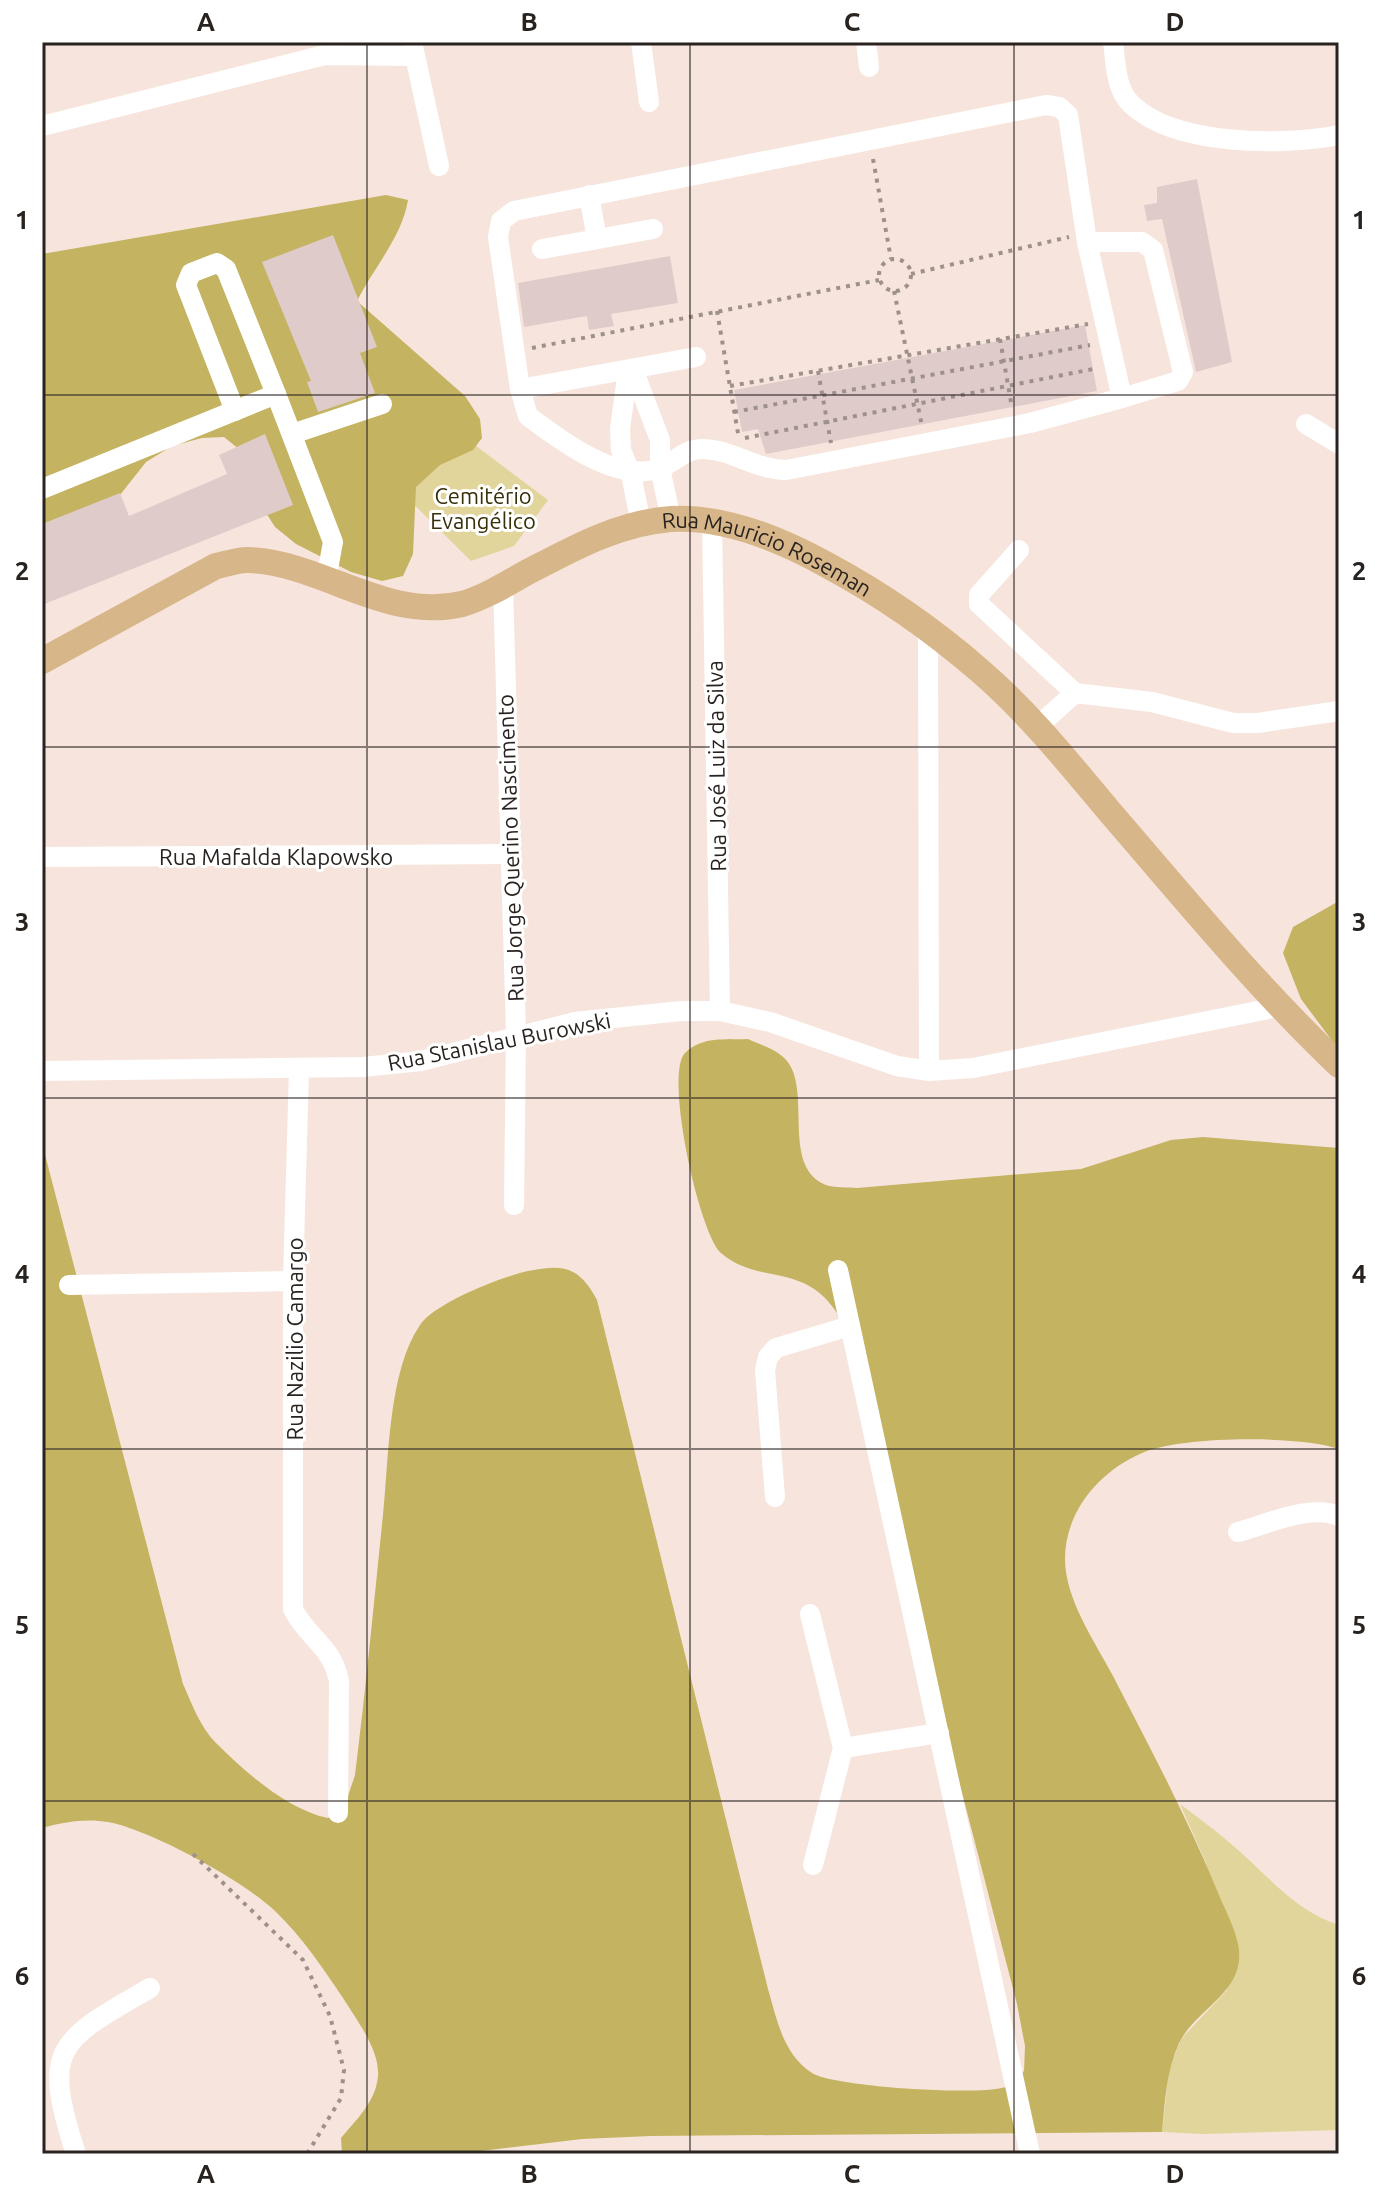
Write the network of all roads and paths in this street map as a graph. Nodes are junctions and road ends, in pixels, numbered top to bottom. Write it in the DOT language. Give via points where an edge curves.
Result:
graph roads {
  1 [pos="641,42"];
  2 [pos="866,42"];
  3 [pos="1113,42"];
  4 [pos="413,49"];
  5 [pos="869,67"];
  6 [pos="649,102"];
  7 [pos="42,126"];
  8 [pos="1339,135"];
  9 [pos="869,138"];
  10 [pos="439,166"];
  11 [pos="589,195"];
  12 [pos="653,229"];
  13 [pos="1087,238"];
  14 [pos="597,239"];
  15 [pos="542,249"];
  16 [pos="891,259"];
  17 [pos="911,274"];
  18 [pos="879,280"];
  19 [pos="894,291"];
  20 [pos="717,311"];
  21 [pos="1098,322"];
  22 [pos="1000,339"];
  23 [pos="1109,341"];
  24 [pos="515,351"];
  25 [pos="908,355"];
  26 [pos="696,357"];
  27 [pos="1004,361"];
  28 [pos="1114,364"];
  29 [pos="630,369"];
  30 [pos="818,371"];
  31 [pos="913,378"];
  32 [pos="730,386"];
  33 [pos="1009,386"];
  34 [pos="520,389"];
  35 [pos="276,394"];
  36 [pos="822,395"];
  37 [pos="1122,398"];
  38 [pos="382,404"];
  39 [pos="917,404"];
  40 [pos="235,411"];
  41 [pos="734,412"];
  42 [pos="827,422"];
  43 [pos="655,424"];
  44 [pos="1306,424"];
  45 [pos="1015,426"];
  46 [pos="620,429"];
  47 [pos="292,434"];
  48 [pos="739,439"];
  49 [pos="926,443"];
  50 [pos="1339,444"];
  51 [pos="743,460"];
  52 [pos="834,461"];
  53 [pos="660,468"];
  54 [pos="631,474"];
  55 [pos="42,489"];
  56 [pos="671,519"];
  57 [pos="712,521"];
  58 [pos="641,524"];
  59 [pos="1019,550"];
  60 [pos="326,580"];
  61 [pos="503,586"];
  62 [pos="928,628"];
  63 [pos="42,661"];
  64 [pos="1075,693"];
  65 [pos="1339,711"];
  66 [pos="1037,727"];
  67 [pos="509,854"];
  68 [pos="42,857"];
  69 [pos="1278,1007"];
  70 [pos="720,1011"];
  71 [pos="516,1034"];
  72 [pos="1339,1065"];
  73 [pos="299,1069"];
  74 [pos="42,1071"];
  75 [pos="929,1071"];
  76 [pos="514,1205"];
  77 [pos="838,1270"];
  78 [pos="293,1281"];
  79 [pos="69,1285"];
  80 [pos="850,1326"];
  81 [pos="775,1497"];
  82 [pos="1339,1516"];
  83 [pos="1238,1532"];
  84 [pos="810,1614"];
  85 [pos="939,1733"];
  86 [pos="843,1748"];
  87 [pos="338,1813"];
  88 [pos="193,1854"];
  89 [pos="813,1865"];
  90 [pos="150,1988"];
  91 [pos="76,2154"];
  92 [pos="307,2154"];
  93 [pos="1030,2154"];
  1 -- 6 [label="street"];
  2 -- 5 [label="street"];
  3 -- 8 [label="street" via="1117,82 1131,105 1159,121 1240,141"];
  4 -- 7 [label="street" via="325,55"];
  4 -- 10 [label="street"];
  9 -- 11 [label="street"];
  9 -- 13 [label="street" via="1046,105 1059,107 1068,115"];
  9 -- 16 [label="path"];
  11 -- 14 [label="street"];
  11 -- 24 [label="street" via="514,211 501,221 498,237"];
  12 -- 14 [label="street"];
  13 -- 17 [label="path"];
  13 -- 23 [label="street"];
  13 -- 37 [label="street" via="1142,242 1153,250 1183,372 1178,381"];
  14 -- 15 [label="street"];
  16 -- 17 [label="path" via="902,260"];
  16 -- 18 [label="path" via="881,266"];
  17 -- 19 [label="path" via="907,286"];
  18 -- 19 [label="path"];
  18 -- 20 [label="path"];
  19 -- 25 [label="path"];
  20 -- 24 [label="path"];
  20 -- 32 [label="path"];
  21 -- 22 [label="path"];
  22 -- 25 [label="path"];
  22 -- 27 [label="path"];
  23 -- 27 [label="path"];
  23 -- 28 [label="street"];
  24 -- 34 [label="street"];
  25 -- 30 [label="path"];
  25 -- 31 [label="path"];
  26 -- 29 [label="street"];
  27 -- 31 [label="path"];
  27 -- 33 [label="path"];
  28 -- 33 [label="path"];
  28 -- 37 [label="street"];
  29 -- 34 [label="street"];
  29 -- 43 [label="street"];
  29 -- 46 [label="street"];
  30 -- 32 [label="path"];
  30 -- 36 [label="path"];
  31 -- 36 [label="path"];
  31 -- 39 [label="path"];
  32 -- 41 [label="path"];
  33 -- 39 [label="path"];
  33 -- 45 [label="path"];
  34 -- 54 [label="street" via="528,416 610,467"];
  35 -- 40 [label="street"];
  35 -- 40 [label="street" via="226,269 217,263 191,273 186,285"];
  35 -- 47 [label="street"];
  36 -- 41 [label="path"];
  36 -- 42 [label="path"];
  37 -- 45 [label="street"];
  38 -- 47 [label="street"];
  39 -- 42 [label="path"];
  39 -- 49 [label="path"];
  40 -- 55 [label="street"];
  41 -- 48 [label="path"];
  42 -- 48 [label="path"];
  42 -- 52 [label="path"];
  43 -- 46 [label="street"];
  43 -- 53 [label="street"];
  44 -- 50 [label="street"];
  45 -- 49 [label="street"];
  46 -- 54 [label="street" via="621,450"];
  47 -- 60 [label="street" via="333,542"];
  48 -- 51 [label="path"];
  49 -- 52 [label="street"];
  51 -- 52 [label="street" via="773,470"];
  51 -- 53 [label="street" via="700,448"];
  53 -- 54 [label="street"];
  53 -- 56 [label="street"];
  54 -- 58 [label="street"];
  56 -- 57 [label="main road, Rua Mauricio Roseman"];
  56 -- 58 [label="main road, Rua Mauricio Roseman"];
  57 -- 62 [label="main road, Rua Mauricio Roseman" via="786,543"];
  57 -- 70 [label="street, Rua José Luiz da Silva"];
  58 -- 61 [label="main road, Rua Mauricio Roseman" via="585,541"];
  59 -- 64 [label="street" via="979,595 979,604"];
  60 -- 61 [label="main road, Rua Mauricio Roseman" via="419,607 462,604"];
  60 -- 63 [label="main road, Rua Mauricio Roseman" via="246,559 216,566"];
  61 -- 67 [label="street, Rua Jorge Querino Nascimento"];
  62 -- 66 [label="main road, Rua Mauricio Roseman"];
  62 -- 75 [label="street"];
  64 -- 65 [label="street" via="1152,702 1233,723"];
  64 -- 66 [label="street"];
  66 -- 69 [label="main road, Rua Mauricio Roseman"];
  67 -- 68 [label="street, Rua Mafalda Klapowsko"];
  67 -- 71 [label="street, Rua Jorge Querino Nascimento"];
  69 -- 72 [label="main road, Rua Mauricio Roseman"];
  69 -- 75 [label="street, Rua Stanislau Burowski" via="973,1068"];
  70 -- 71 [label="street, Rua Stanislau Burowski" via="575,1022"];
  70 -- 75 [label="street, Rua Stanislau Burowski" via="770,1022 897,1066"];
  71 -- 73 [label="street, Rua Stanislau Burowski" via="421,1061"];
  71 -- 76 [label="street, Rua Jorge Querino Nascimento"];
  73 -- 74 [label="street, Rua Stanislau Burowski"];
  73 -- 78 [label="street, Rua Nazilio Camargo"];
  77 -- 80 [label="street"];
  78 -- 79 [label="street"];
  78 -- 87 [label="street, Rua Nazilio Camargo" via="293,1609 336,1664"];
  80 -- 81 [label="street" via="776,1348 768,1357"];
  80 -- 85 [label="street"];
  82 -- 83 [label="street" via="1301,1515"];
  84 -- 86 [label="street"];
  85 -- 86 [label="street"];
  85 -- 93 [label="street"];
  86 -- 89 [label="street"];
  88 -- 92 [label="path" via="303,1960 330,2016 344,2070 341,2098"];
  90 -- 91 [label="street" via="91,2022 58,2064 58,2097"];
}
